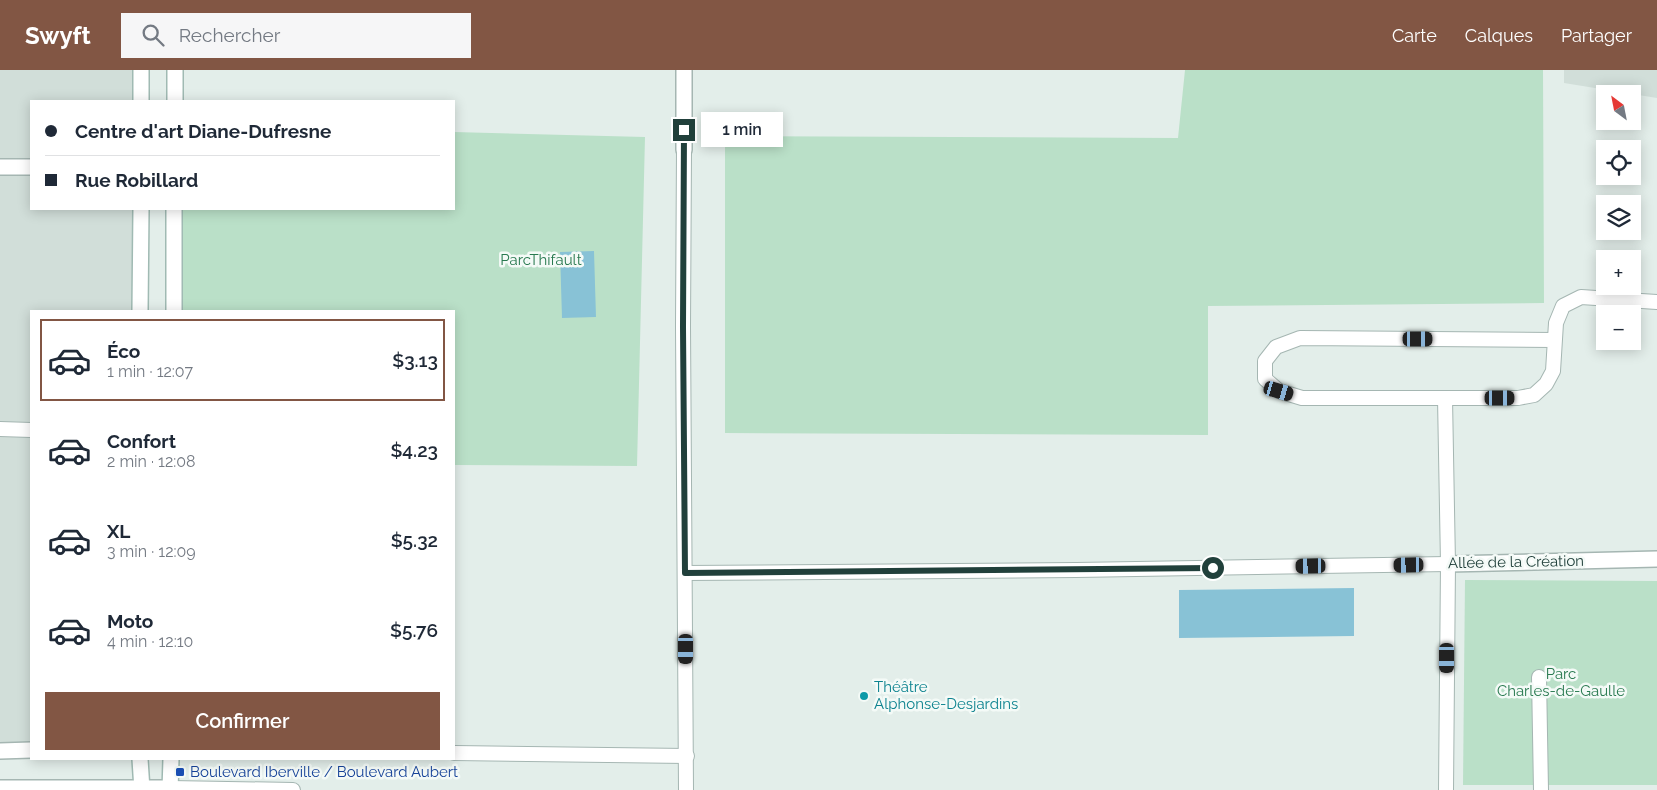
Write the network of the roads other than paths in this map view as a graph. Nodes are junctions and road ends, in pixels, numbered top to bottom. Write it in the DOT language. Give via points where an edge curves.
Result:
graph roads {
  1 [pos="141,70"];
  2 [pos="175,70"];
  3 [pos="684,70"];
  4 [pos="141,100"];
  5 [pos="175,100"];
  6 [pos="684,150"];
  7 [pos="30,166"];
  8 [pos="0,167"];
  9 [pos="140,210"];
  10 [pos="174,210"];
  11 [pos="1657,302"];
  12 [pos="140,310"];
  13 [pos="174,310"];
  14 [pos="1554,340"];
  15 [pos="1445,398"];
  16 [pos="0,429"];
  17 [pos="30,430"];
  18 [pos="1657,559"];
  19 [pos="1448,564"];
  20 [pos="685,573"];
  21 [pos="1539,677"];
  22 [pos="30,750"];
  23 [pos="0,751"];
  24 [pos="455,753"];
  25 [pos="687,756"];
  26 [pos="140,760"];
  27 [pos="171,760"];
  28 [pos="0,788"];
  29 [pos="142,789"];
  30 [pos="170,789"];
  31 [pos="292,790"];
  32 [pos="686,790"];
  33 [pos="1446,790"];
  34 [pos="1541,790"];
  1 -- 4 [label="street"];
  2 -- 5 [label="street"];
  3 -- 6 [label="street"];
  6 -- 20 [label="lane"];
  7 -- 8 [label="street"];
  9 -- 12 [label="street"];
  10 -- 13 [label="street"];
  11 -- 14 [label="lane" via="1581,298 1564,306 1556,323"];
  14 -- 15 [label="lane" via="1553,371 1546,384 1534,395"];
  14 -- 15 [label="lane" via="1300,338 1276,346 1265,361 1265,379 1279,391 1302,398"];
  15 -- 19 [label="lane"];
  16 -- 17 [label="lane"];
  18 -- 19 [label="street, Allée de la Création"];
  19 -- 20 [label="lane, Allée de la Création"];
  19 -- 33 [label="lane"];
  20 -- 25 [label="lane"];
  21 -- 34 [label="lane"];
  22 -- 23 [label="street"];
  24 -- 25 [label="lane"];
  25 -- 32 [label="lane"];
  26 -- 29 [label="street"];
  27 -- 30 [label="street"];
  28 -- 29 [label="street"];
  29 -- 30 [label="street"];
  30 -- 31 [label="lane"];
}
